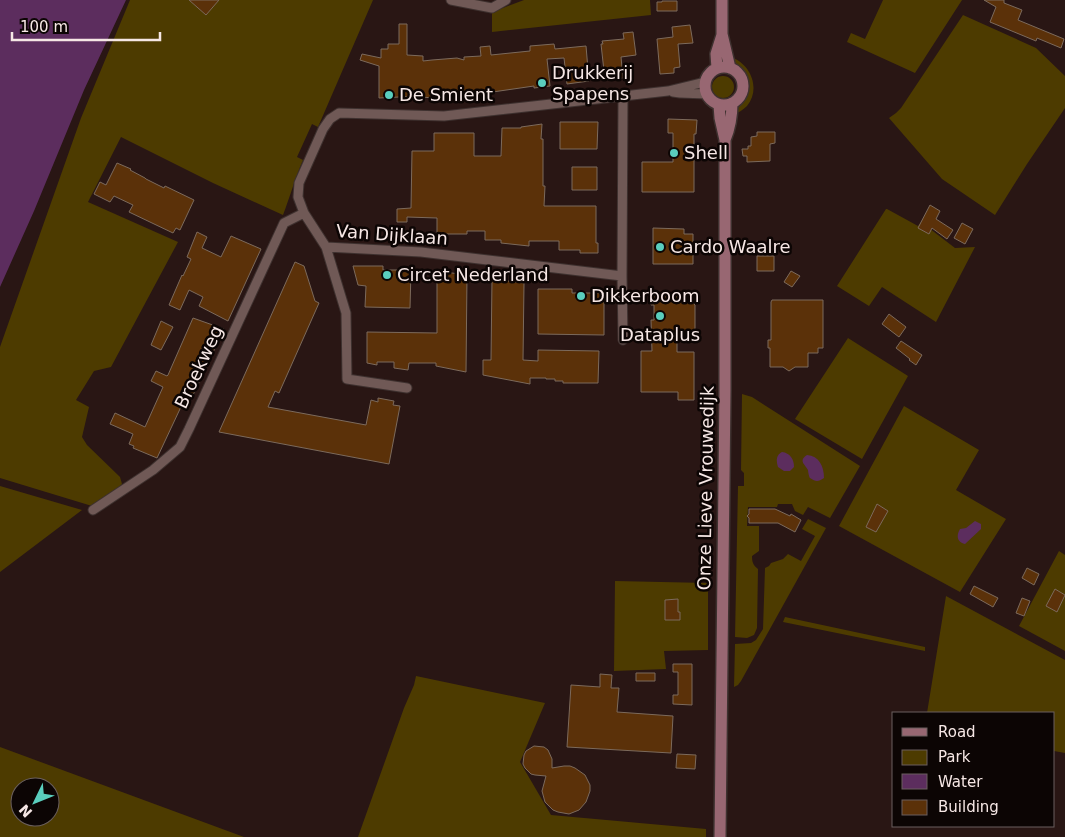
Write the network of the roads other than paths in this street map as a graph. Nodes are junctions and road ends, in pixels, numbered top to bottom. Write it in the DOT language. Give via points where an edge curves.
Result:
graph roads {
  1 [pos="451,0"];
  2 [pos="506,0"];
  3 [pos="722,0"];
  4 [pos="722,34"];
  5 [pos="717,68"];
  6 [pos="730,68"];
  7 [pos="706,88"];
  8 [pos="623,96"];
  9 [pos="732,103"];
  10 [pos="719,105"];
  11 [pos="725,140"];
  12 [pos="304,213"];
  13 [pos="326,247"];
  14 [pos="622,276"];
  15 [pos="623,340"];
  16 [pos="408,388"];
  17 [pos="93,510"];
  18 [pos="720,837"];
  1 -- 2 [label="street" via="492,8"];
  3 -- 4 [label="main road"];
  4 -- 5 [label="main road" via="716,54"];
  4 -- 6 [label="main road"];
  5 -- 6 [label="main road"];
  5 -- 7 [label="main road" via="707,76"];
  6 -- 9 [label="main road" via="740,76 743,88"];
  7 -- 8 [label="street, Van Dijklaan"];
  7 -- 10 [label="main road" via="710,99"];
  8 -- 12 [label="street, Van Dijklaan" via="444,116 339,113 323,129 299,183 298,197"];
  8 -- 14 [label="street"];
  9 -- 10 [label="main road"];
  9 -- 11 [label="main road, Onze Lieve Vrouwedijk" via="730,129"];
  10 -- 11 [label="main road, Onze Lieve Vrouwedijk"];
  11 -- 18 [label="main road, Onze Lieve Vrouwedijk"];
  12 -- 13 [label="street, Van Dijklaan"];
  12 -- 17 [label="street, Broekweg" via="284,223 180,446 153,470"];
  13 -- 14 [label="street, Van Dijklaan" via="421,252"];
  13 -- 16 [label="street" via="346,313 347,379"];
  14 -- 15 [label="street"];
}
